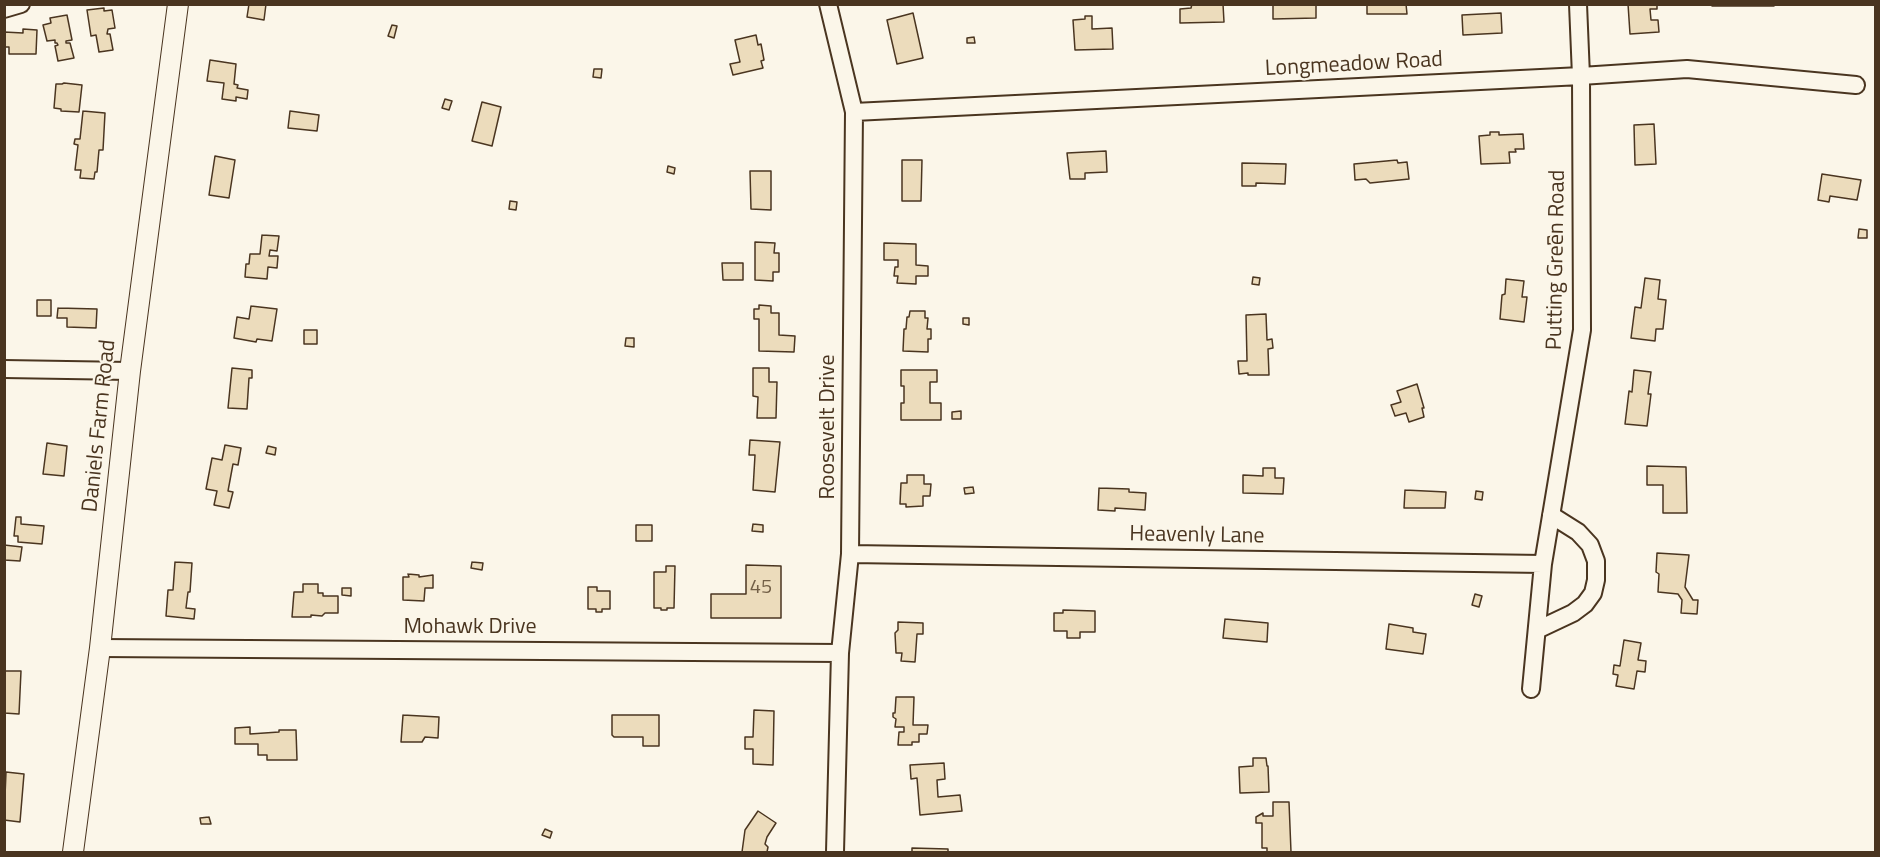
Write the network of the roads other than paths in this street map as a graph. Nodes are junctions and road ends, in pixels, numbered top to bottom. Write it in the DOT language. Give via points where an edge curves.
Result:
graph roads {
  1 [pos="21,4"];
  2 [pos="178,4"];
  3 [pos="828,4"];
  4 [pos="1578,4"];
  5 [pos="4,9"];
  6 [pos="1581,76"];
  7 [pos="1856,85"];
  8 [pos="854,111"];
  9 [pos="4,369"];
  10 [pos="130,371"];
  11 [pos="1551,515"];
  12 [pos="850,554"];
  13 [pos="1543,564"];
  14 [pos="1537,630"];
  15 [pos="100,648"];
  16 [pos="840,653"];
  17 [pos="1531,689"];
  18 [pos="73,852"];
  19 [pos="836,852"];
  1 -- 5 [label="street"];
  2 -- 10 [label="main road, Daniels Farm Road"];
  3 -- 8 [label="street, Roosevelt Drive"];
  4 -- 6 [label="street, Putting Green Road"];
  6 -- 7 [label="street, Longmeadow Road" via="1688,69"];
  6 -- 8 [label="street, Longmeadow Road"];
  6 -- 11 [label="street, Putting Green Road" via="1582,330"];
  8 -- 12 [label="street, Roosevelt Drive"];
  9 -- 10 [label="street"];
  10 -- 15 [label="main road, Daniels Farm Road"];
  11 -- 13 [label="street, Putting Green Road"];
  11 -- 14 [label="street" via="1590,545 1596,561 1596,580 1585,604"];
  12 -- 13 [label="street, Heavenly Lane"];
  12 -- 16 [label="street, Roosevelt Drive"];
  13 -- 14 [label="street, Putting Green Road"];
  14 -- 17 [label="street, Putting Green Road"];
  15 -- 16 [label="street, Mohawk Drive"];
  15 -- 18 [label="main road, Daniels Farm Road"];
  16 -- 19 [label="street, Roosevelt Drive"];
}
